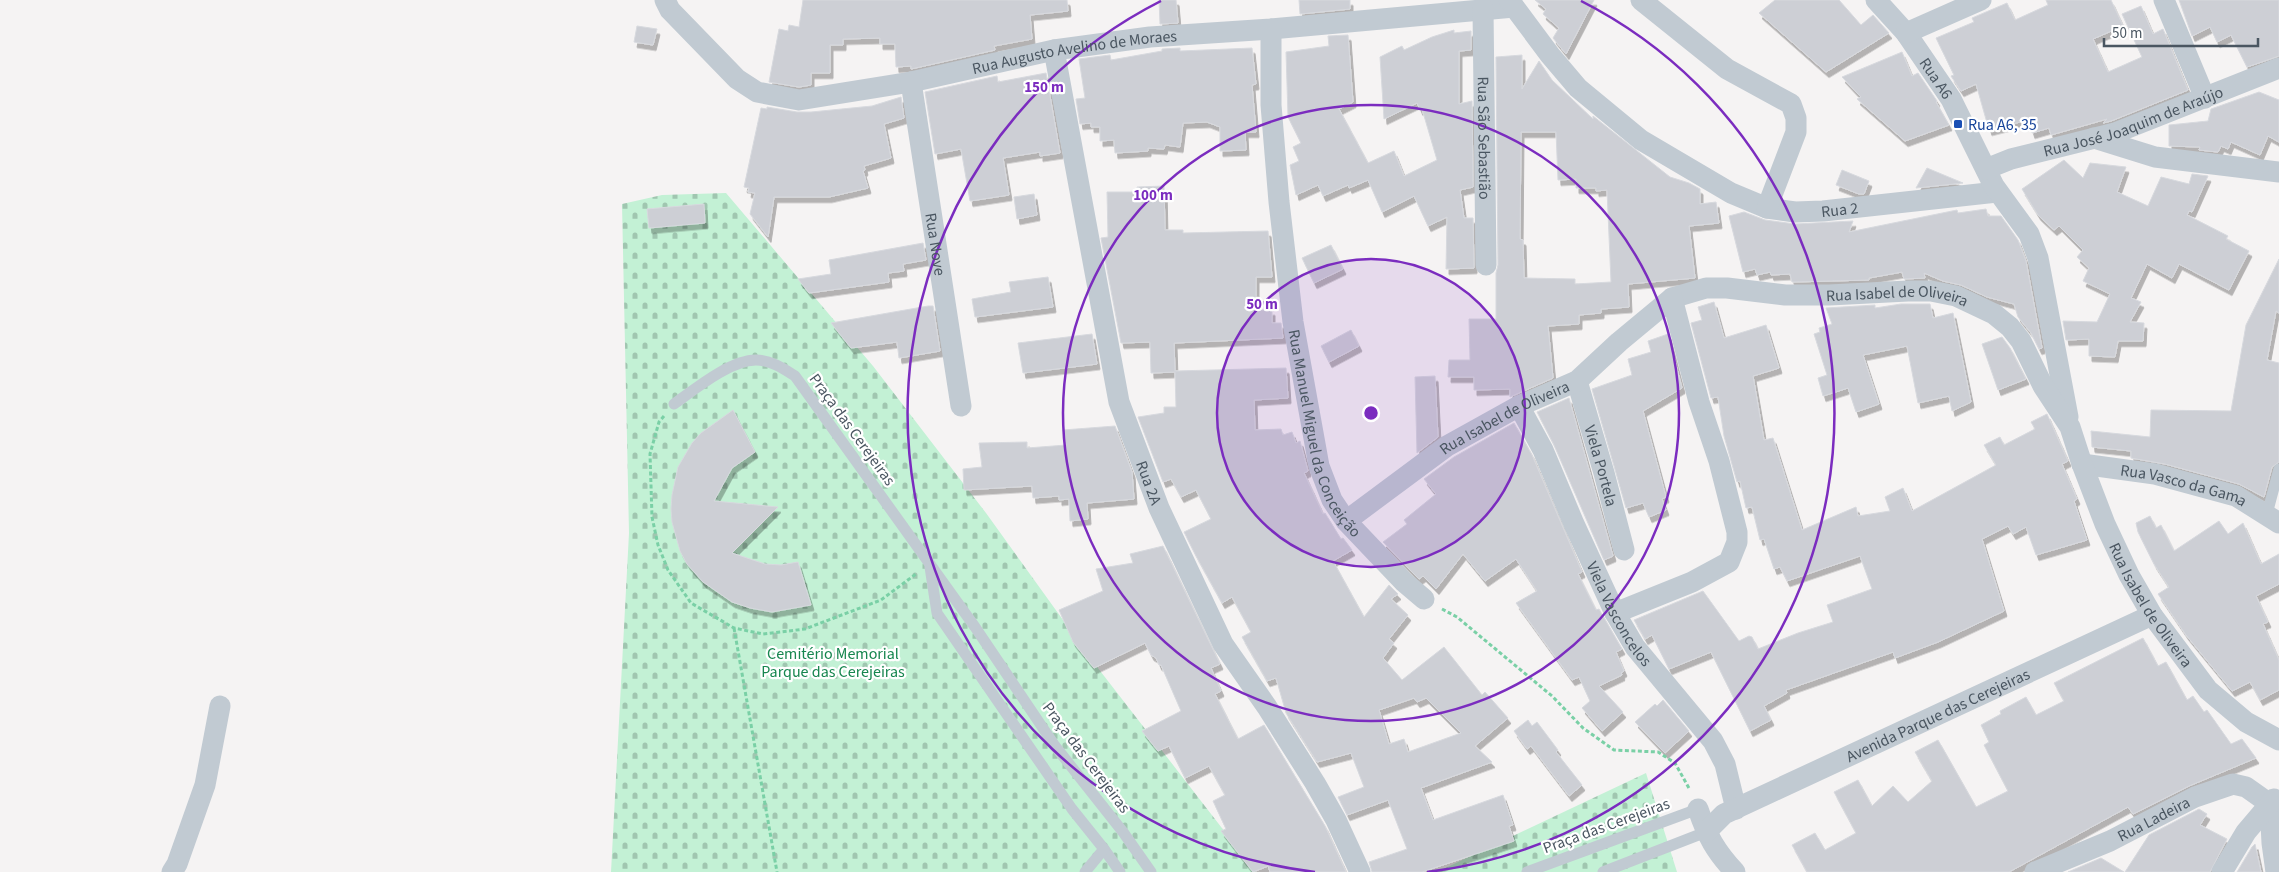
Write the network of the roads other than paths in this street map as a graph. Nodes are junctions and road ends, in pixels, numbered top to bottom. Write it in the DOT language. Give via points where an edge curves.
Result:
graph roads {
  1 [pos="1641,0"];
  2 [pos="1876,0"];
  3 [pos="1981,0"];
  4 [pos="2164,0"];
  5 [pos="1511,4"];
  6 [pos="668,5"];
  7 [pos="1483,9"];
  8 [pos="1271,30"];
  9 [pos="1906,33"];
  10 [pos="1054,50"];
  11 [pos="2279,68"];
  12 [pos="911,82"];
  13 [pos="2205,98"];
  14 [pos="2094,138"];
  15 [pos="1986,169"];
  16 [pos="2279,172"];
  17 [pos="1997,192"];
  18 [pos="1768,208"];
  19 [pos="1486,265"];
  20 [pos="1672,298"];
  21 [pos="1577,381"];
  22 [pos="674,404"];
  23 [pos="961,406"];
  24 [pos="1519,406"];
  25 [pos="2070,427"];
  26 [pos="2082,464"];
  27 [pos="2279,469"];
  28 [pos="2273,519"];
  29 [pos="1346,521"];
  30 [pos="1624,550"];
  31 [pos="930,563"];
  32 [pos="1424,599"];
  33 [pos="1616,613"];
  34 [pos="2152,615"];
  35 [pos="220,706"];
  36 [pos="2279,740"];
  37 [pos="2274,799"];
  38 [pos="1698,809"];
  39 [pos="1730,812"];
  40 [pos="1706,832"];
  41 [pos="1104,849"];
  42 [pos="172,872"];
  43 [pos="1085,872"];
  44 [pos="1120,872"];
  45 [pos="1151,872"];
  46 [pos="1360,872"];
  47 [pos="1526,872"];
  48 [pos="1603,872"];
  49 [pos="1736,872"];
  50 [pos="2035,872"];
  51 [pos="2222,872"];
  52 [pos="2276,872"];
  1 -- 18 [label="street" via="1726,70 1791,104 1796,132"];
  2 -- 9 [label="street, Rua A6"];
  3 -- 9 [label="street"];
  4 -- 13 [label="street"];
  5 -- 7 [label="street, Rua Augusto Avelino de Moraes"];
  5 -- 18 [label="street, Rua 2" via="1578,88 1641,140 1731,193"];
  6 -- 12 [label="street, Rua Augusto Avelino de Moraes" via="737,79 757,92 799,100"];
  7 -- 8 [label="street, Rua Augusto Avelino de Moraes"];
  7 -- 19 [label="street, Rua São Sebastião"];
  8 -- 10 [label="street, Rua Augusto Avelino de Moraes" via="1150,37"];
  8 -- 29 [label="street, Rua Manuel Miguel da Conceição" via="1274,150 1293,322 1319,466 1332,500"];
  9 -- 15 [label="street, Rua A6" via="1951,99"];
  10 -- 12 [label="street, Rua Augusto Avelino de Moraes"];
  10 -- 46 [label="street, Rua 2A" via="1119,402 1159,508 1223,644 1315,783"];
  11 -- 13 [label="street, Rua José Joaquim de Araújo"];
  12 -- 23 [label="street, Rua Nove"];
  13 -- 14 [label="street, Rua José Joaquim de Araújo"];
  14 -- 15 [label="street, Rua José Joaquim de Araújo" via="2011,159"];
  14 -- 16 [label="street" via="2155,157"];
  15 -- 17 [label="street, Rua A6"];
  17 -- 18 [label="street, Rua 2" via="1823,211 1795,212"];
  17 -- 25 [label="street" via="2029,234 2038,258"];
  20 -- 21 [label="street, Rua Isabel de Oliveira"];
  20 -- 25 [label="street, Rua Isabel de Oliveira" via="1706,288 1785,295 1916,291 1956,296 1994,314 2010,327 2021,340 2043,386"];
  20 -- 33 [label="street" via="1699,402 1719,462 1737,542 1729,562 1692,582"];
  21 -- 24 [label="street, Rua Isabel de Oliveira"];
  21 -- 30 [label="street, Viela Portela"];
  22 -- 31 [label="lane, Praça das Cerejeiras" via="722,370 756,360 779,366 795,376"];
  24 -- 29 [label="street, Rua Isabel de Oliveira" via="1447,446"];
  24 -- 33 [label="street, Viela Vasconcelos" via="1543,450"];
  25 -- 26 [label="street, Rua Isabel de Oliveira"];
  26 -- 28 [label="street, Rua Vasco da Gama" via="2155,474 2236,496"];
  26 -- 34 [label="street, Rua Isabel de Oliveira" via="2105,524"];
  27 -- 28 [label="lane"];
  29 -- 32 [label="street, Rua Manuel Miguel da Conceição"];
  31 -- 41 [label="lane, Praça das Cerejeiras" via="937,613 1072,809"];
  31 -- 45 [label="lane, Praça das Cerejeiras" via="1055,746"];
  33 -- 39 [label="street, Viela Vasconcelos" via="1635,647 1713,741 1724,764"];
  34 -- 36 [label="street, Rua Isabel de Oliveira" via="2208,690 2246,722"];
  34 -- 39 [label="street, Avenida Parque das Cerejeiras"];
  35 -- 42 [label="street" via="205,785"];
  37 -- 50 [label="street, Rua Ladeira" via="2233,784 2195,797 2110,841"];
  37 -- 51 [label="street" via="2246,832"];
  37 -- 52 [label="street" via="2272,843"];
  38 -- 39 [label="street"];
  38 -- 40 [label="street"];
  38 -- 47 [label="lane, Praça das Cerejeiras"];
  39 -- 40 [label="street, Avenida Parque das Cerejeiras"];
  40 -- 48 [label="lane"];
  40 -- 49 [label="street" via="1719,855"];
  41 -- 43 [label="lane"];
  41 -- 44 [label="lane, Praça das Cerejeiras"];
}
